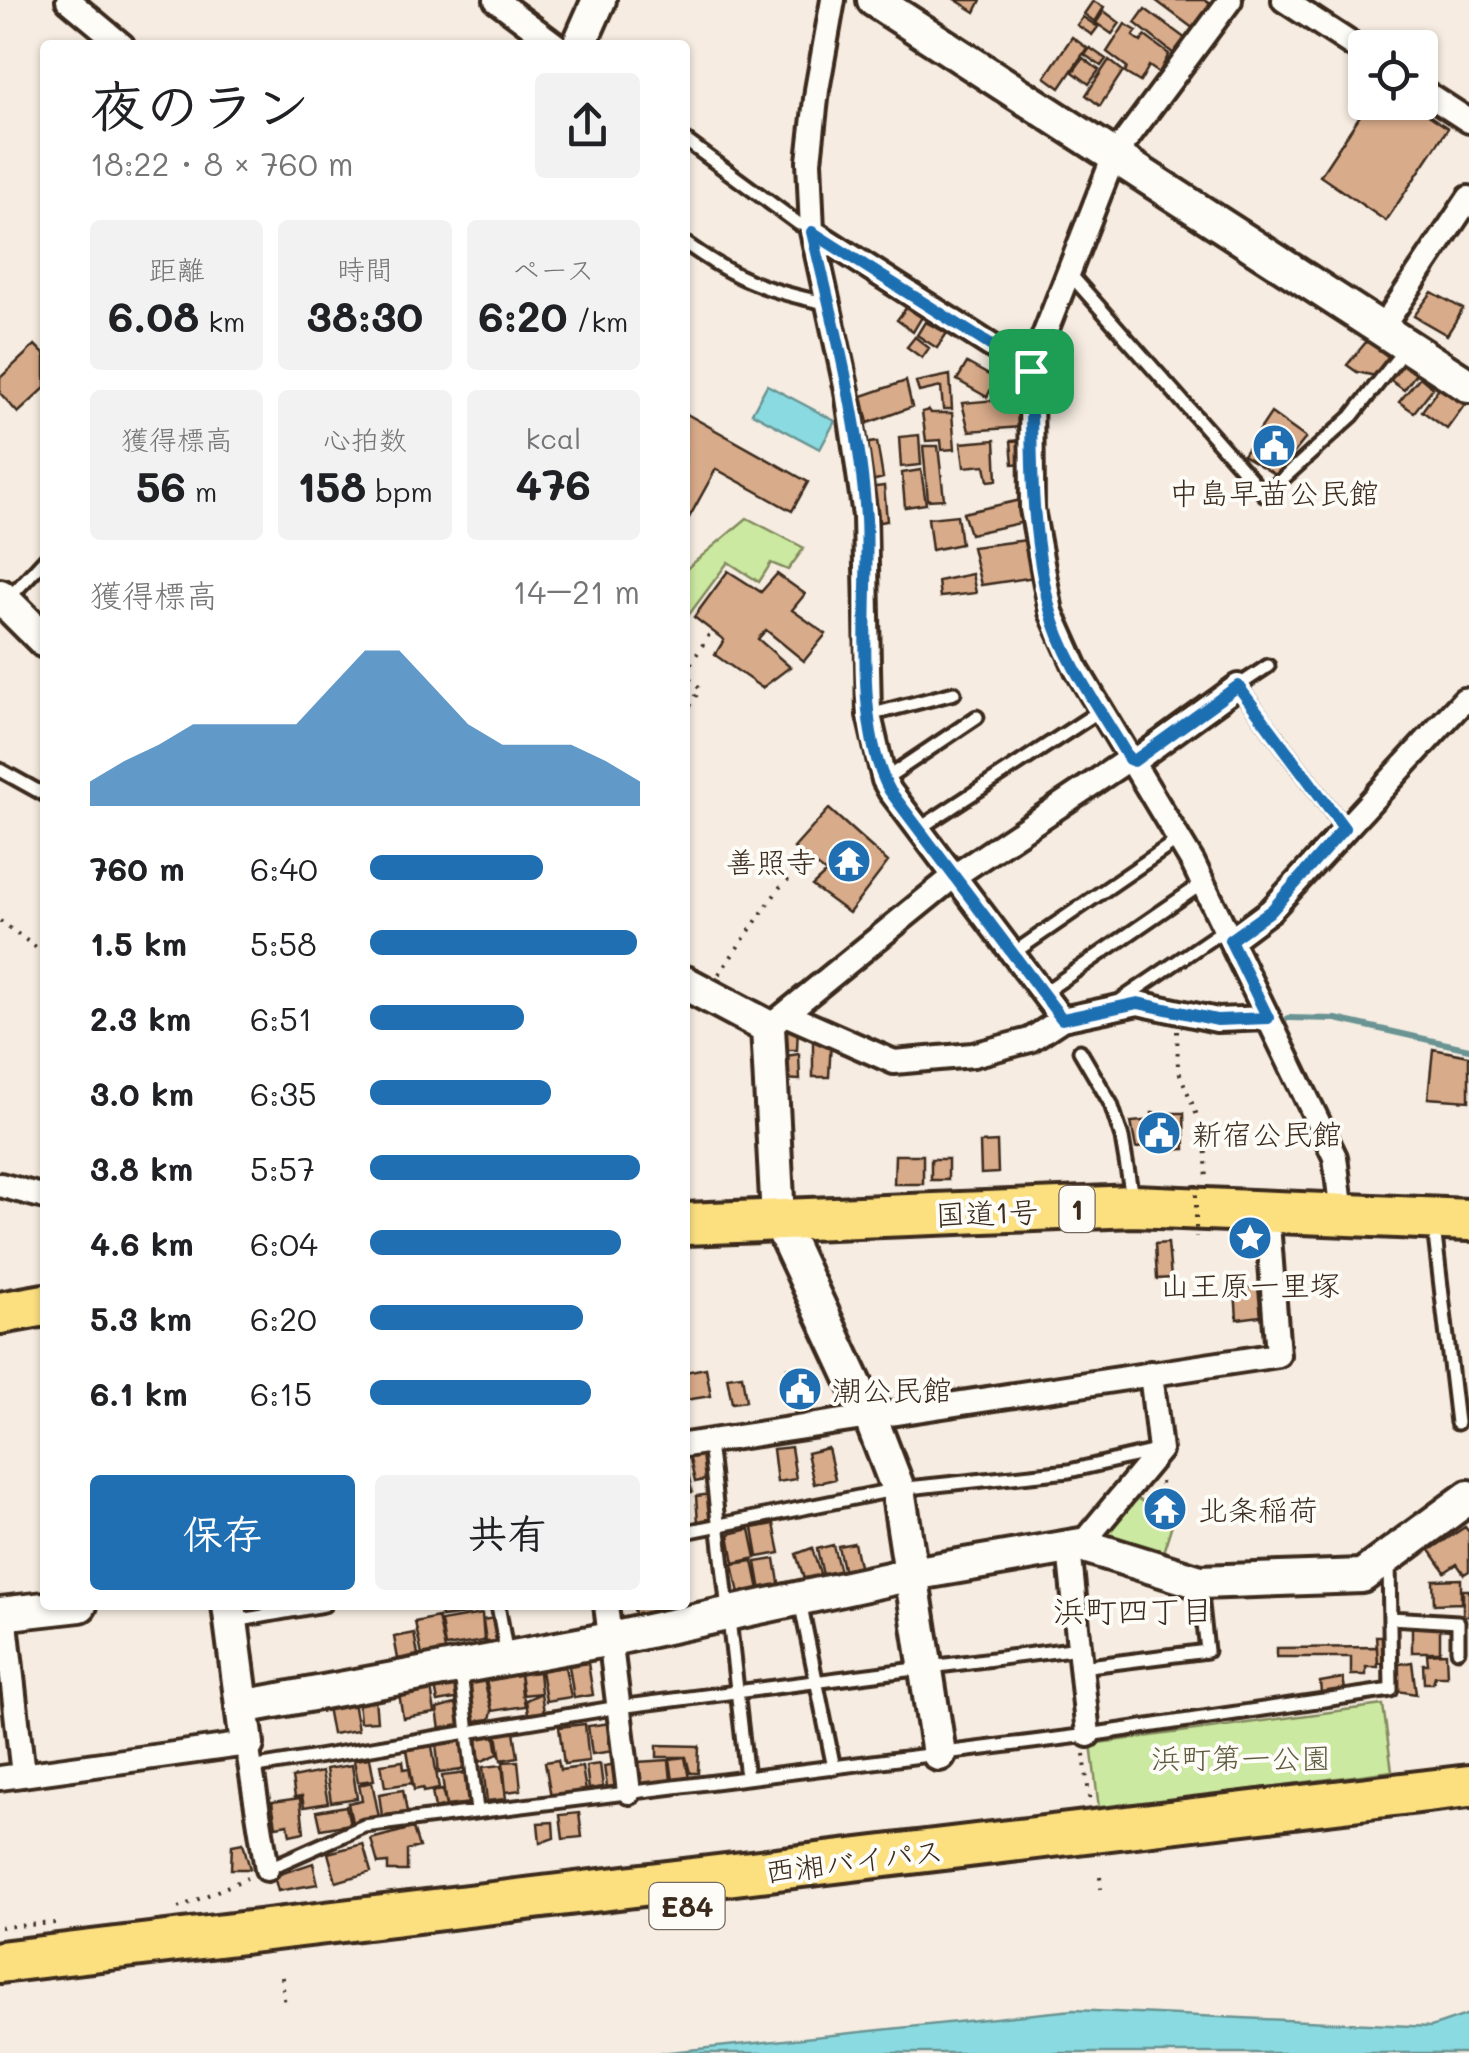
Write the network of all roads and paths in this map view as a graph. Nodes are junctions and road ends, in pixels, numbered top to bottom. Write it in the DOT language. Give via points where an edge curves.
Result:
graph roads {
  1 [pos="68,0"];
  2 [pos="496,0"];
  3 [pos="599,0"];
  4 [pos="833,0"];
  5 [pos="874,0"];
  6 [pos="1230,0"];
  7 [pos="1284,0"];
  8 [pos="116,40"];
  9 [pos="549,40"];
  10 [pos="581,40"];
  11 [pos="1348,42"];
  12 [pos="1438,101"];
  13 [pos="1469,121"];
  14 [pos="690,144"];
  15 [pos="1114,156"];
  16 [pos="1469,198"];
  17 [pos="805,228"];
  18 [pos="690,247"];
  19 [pos="1069,274"];
  20 [pos="828,304"];
  21 [pos="1394,337"];
  22 [pos="1031,371"];
  23 [pos="1469,386"];
  24 [pos="40,564"];
  25 [pos="3,599"];
  26 [pos="712,630"];
  27 [pos="40,635"];
  28 [pos="690,664"];
  29 [pos="1268,666"];
  30 [pos="690,677"];
  31 [pos="1238,686"];
  32 [pos="954,693"];
  33 [pos="1469,702"];
  34 [pos="690,705"];
  35 [pos="1101,710"];
  36 [pos="869,716"];
  37 [pos="977,717"];
  38 [pos="1132,760"];
  39 [pos="0,770"];
  40 [pos="884,780"];
  41 [pos="40,793"];
  42 [pos="1344,828"];
  43 [pos="917,830"];
  44 [pos="1179,839"];
  45 [pos="809,861"];
  46 [pos="953,876"];
  47 [pos="1203,883"];
  48 [pos="0,920"];
  49 [pos="1228,934"];
  50 [pos="40,950"];
  51 [pos="1012,954"];
  52 [pos="695,988"];
  53 [pos="1042,994"];
  54 [pos="1106,1010"];
  55 [pos="1177,1012"];
  56 [pos="1268,1018"];
  57 [pos="1062,1019"];
  58 [pos="776,1020"];
  59 [pos="1080,1051"];
  60 [pos="0,1185"];
  61 [pos="40,1196"];
  62 [pos="1134,1206"];
  63 [pos="1200,1210"];
  64 [pos="1267,1210"];
  65 [pos="1342,1214"];
  66 [pos="1451,1219"];
  67 [pos="778,1220"];
  68 [pos="690,1224"];
  69 [pos="40,1306"];
  70 [pos="0,1313"];
  71 [pos="1152,1374"];
  72 [pos="870,1416"];
  73 [pos="1456,1423"];
  74 [pos="709,1442"];
  75 [pos="690,1444"];
  76 [pos="1160,1450"];
  77 [pos="898,1489"];
  78 [pos="1469,1498"];
  79 [pos="718,1525"];
  80 [pos="690,1531"];
  81 [pos="1075,1547"];
  82 [pos="1389,1558"];
  83 [pos="912,1574"];
  84 [pos="1200,1582"];
  85 [pos="799,1597"];
  86 [pos="40,1610"];
  87 [pos="265,1610"];
  88 [pos="499,1610"];
  89 [pos="607,1610"];
  90 [pos="728,1612"];
  91 [pos="230,1613"];
  92 [pos="2,1614"];
  93 [pos="1390,1618"];
  94 [pos="611,1639"];
  95 [pos="1458,1650"];
  96 [pos="508,1658"];
  97 [pos="1080,1658"];
  98 [pos="928,1667"];
  99 [pos="460,1668"];
  100 [pos="816,1680"];
  101 [pos="738,1691"];
  102 [pos="242,1707"];
  103 [pos="619,1707"];
  104 [pos="468,1734"];
  105 [pos="1088,1735"];
  106 [pos="940,1754"];
  107 [pos="249,1756"];
  108 [pos="834,1768"];
  109 [pos="12,1776"];
  110 [pos="747,1778"];
  111 [pos="1469,1786"];
  112 [pos="629,1792"];
  113 [pos="477,1811"];
  114 [pos="1091,1811"];
  115 [pos="1469,1814"];
  116 [pos="267,1869"];
  117 [pos="1100,1877"];
  118 [pos="1101,1889"];
  119 [pos="164,1911"];
  120 [pos="66,1922"];
  121 [pos="0,1927"];
  122 [pos="0,1962"];
  123 [pos="282,1977"];
  124 [pos="0,1988"];
  125 [pos="284,2008"];
  1 -- 8 [label="street"];
  2 -- 9 [label="street"];
  3 -- 10 [label="street"];
  4 -- 17 [label="street"];
  5 -- 15 [label="street"];
  6 -- 15 [label="street"];
  7 -- 11 [label="street"];
  12 -- 13 [label="street"];
  14 -- 17 [label="lane"];
  15 -- 19 [label="street"];
  15 -- 21 [label="street"];
  16 -- 21 [label="street"];
  17 -- 20 [label="street"];
  17 -- 22 [label="street"];
  18 -- 20 [label="lane" via="768,291"];
  19 -- 21 [label="lane" via="1265,495 1352,416"];
  19 -- 22 [label="street"];
  20 -- 36 [label="street" via="866,516"];
  21 -- 23 [label="street"];
  22 -- 35 [label="street" via="1032,510 1051,612"];
  24 -- 25 [label="lane"];
  25 -- 27 [label="street"];
  26 -- 28 [label="path"];
  29 -- 31 [label="lane"];
  30 -- 34 [label="path" via="700,688"];
  31 -- 38 [label="street"];
  31 -- 42 [label="lane"];
  32 -- 36 [label="lane"];
  33 -- 42 [label="street"];
  35 -- 38 [label="street"];
  35 -- 43 [label="lane"];
  36 -- 40 [label="street"];
  37 -- 40 [label="lane"];
  38 -- 44 [label="street"];
  38 -- 46 [label="street"];
  39 -- 41 [label="lane"];
  40 -- 43 [label="street"];
  42 -- 49 [label="street" via="1272,910"];
  43 -- 46 [label="street"];
  44 -- 47 [label="street"];
  44 -- 51 [label="lane"];
  45 -- 52 [label="path"];
  46 -- 51 [label="street"];
  46 -- 58 [label="street"];
  47 -- 49 [label="street"];
  47 -- 53 [label="lane"];
  48 -- 50 [label="path"];
  49 -- 54 [label="lane"];
  49 -- 56 [label="street"];
  51 -- 53 [label="street"];
  52 -- 58 [label="street"];
  53 -- 57 [label="street"];
  54 -- 55 [label="street" via="1138,1003"];
  54 -- 57 [label="street"];
  55 -- 56 [label="street" via="1217,1020"];
  55 -- 63 [label="path" via="1178,1069 1205,1135"];
  56 -- 65 [label="street" via="1334,1158"];
  57 -- 58 [label="street" via="1030,1040 992,1050 894,1062"];
  58 -- 67 [label="street"];
  59 -- 62 [label="lane" via="1111,1104"];
  60 -- 61 [label="street"];
  62 -- 63 [label="highway, 国道1号 / 1"];
  62 -- 67 [label="highway, 国道1号 / 1"];
  63 -- 64 [label="highway, 国道1号 / 1"];
  64 -- 65 [label="highway, 国道1号 / 1"];
  64 -- 71 [label="street" via="1278,1355"];
  65 -- 66 [label="highway, 国道1号 / 1"];
  66 -- 73 [label="lane"];
  67 -- 68 [label="highway, 国道1号 / 1"];
  67 -- 72 [label="street"];
  69 -- 70 [label="highway"];
  71 -- 72 [label="street"];
  71 -- 76 [label="street"];
  72 -- 74 [label="street"];
  72 -- 77 [label="street"];
  74 -- 75 [label="street"];
  74 -- 79 [label="lane"];
  76 -- 77 [label="lane" via="1069,1471"];
  76 -- 81 [label="street"];
  77 -- 79 [label="lane"];
  77 -- 83 [label="street"];
  78 -- 82 [label="street"];
  79 -- 80 [label="lane"];
  79 -- 90 [label="lane"];
  81 -- 83 [label="street"];
  81 -- 84 [label="street"];
  81 -- 97 [label="street"];
  82 -- 84 [label="street" via="1362,1576"];
  82 -- 93 [label="lane"];
  83 -- 85 [label="street"];
  83 -- 98 [label="street"];
  84 -- 97 [label="lane" via="1207,1651"];
  85 -- 90 [label="street"];
  85 -- 100 [label="lane"];
  86 -- 92 [label="street"];
  87 -- 91 [label="lane"];
  88 -- 96 [label="lane"];
  89 -- 94 [label="street"];
  90 -- 94 [label="street"];
  90 -- 101 [label="lane"];
  91 -- 102 [label="street"];
  92 -- 109 [label="street"];
  93 -- 95 [label="lane" via="1458,1622"];
  93 -- 105 [label="lane" via="1390,1690"];
  94 -- 96 [label="street"];
  94 -- 103 [label="street"];
  96 -- 99 [label="street"];
  97 -- 98 [label="lane"];
  97 -- 105 [label="street"];
  98 -- 100 [label="lane"];
  98 -- 106 [label="street"];
  99 -- 102 [label="street"];
  99 -- 104 [label="lane"];
  100 -- 101 [label="lane"];
  100 -- 108 [label="lane"];
  101 -- 103 [label="lane"];
  101 -- 110 [label="lane"];
  102 -- 107 [label="street"];
  103 -- 104 [label="lane"];
  103 -- 112 [label="street"];
  104 -- 107 [label="lane"];
  104 -- 113 [label="lane"];
  105 -- 106 [label="lane"];
  105 -- 114 [label="path" via="1083,1747"];
  106 -- 108 [label="lane"];
  107 -- 109 [label="street"];
  107 -- 116 [label="street"];
  108 -- 110 [label="lane"];
  110 -- 112 [label="lane"];
  111 -- 122 [label="highway, 西湘バイパス / E84"];
  112 -- 113 [label="lane"];
  113 -- 116 [label="lane" via="364,1826"];
  115 -- 124 [label="highway, 西湘バイパス / E84"];
  116 -- 119 [label="path"];
  117 -- 118 [label="path"];
  120 -- 121 [label="path"];
  123 -- 125 [label="path"];
}
